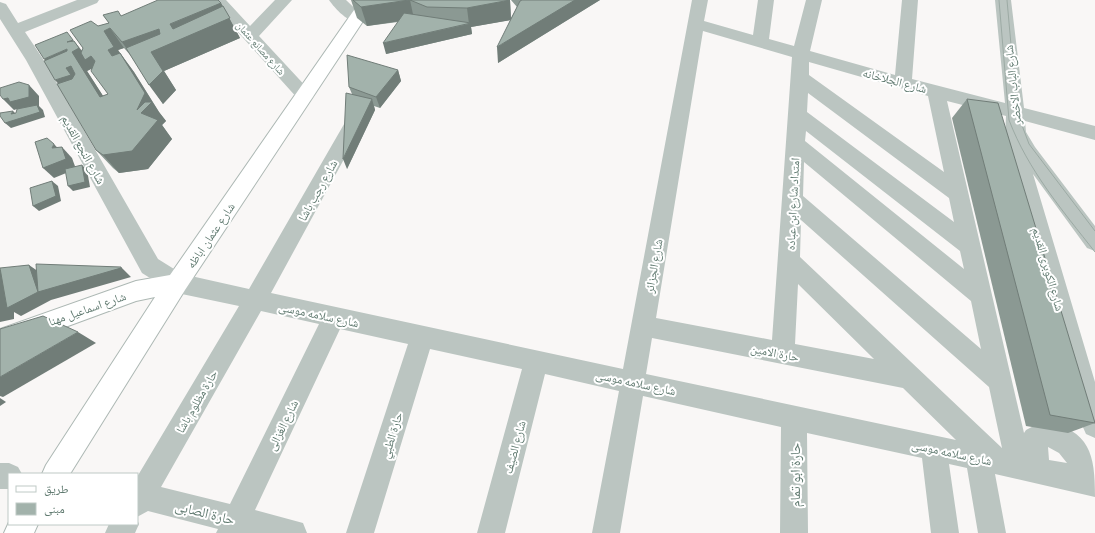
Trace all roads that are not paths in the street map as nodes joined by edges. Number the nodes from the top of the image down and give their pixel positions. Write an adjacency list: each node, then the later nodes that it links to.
1 (91, 0): 14 (street)
2 (217, 0): 15 (street, شارع مصانع عثمان)
3 (284, 0): 15 (street)
4 (337, 0): 12 (street)
5 (369, 0): 12 (main road, شارع عثمان اباظه)
6 (700, 0): 13 (street, شارع الجزائر)
7 (766, 0): 16 (street)
8 (814, 0): 17 (street, امتداد شارع ابن عباده)
9 (910, 0): 19 (street)
10 (1003, 0): 23 (street, شارع الباب الاخضر)
11 (0, 7): 14 (street, شارع النجع القديم)
12 (357, 18): 21 (main road, شارع عثمان اباظه)
13 (696, 24): 16 (street, شارع الجلاخانه); 36 (street, شارع الجزائر)
14 (15, 30): 32 (street, شارع النجع القديم)
15 (250, 36): 21 (street, شارع مصانع عثمان)
16 (760, 42): 17 (street, شارع الجلاخانه)
17 (801, 54): 18 (street, امتداد شارع ابن عباده); 19 (street, شارع الجلاخانه)
18 (800, 78): 24 (street, امتداد شارع ابن عباده); 27 (street)
19 (903, 83): 20 (street, شارع الجلاخانه)
20 (936, 92): 23 (street, شارع الجلاخانه); 27 (street)
21 (305, 96): 32 (main road, شارع عثمان اباظه)
22 (366, 102): 34 (street, شارع رجب باشا)
23 (1015, 111): 25 (street, شارع الجلاخانه); 29 (street, شارع الباب الاخضر); 45 (street, شارع الكوبرى القديم)
24 (798, 114): 26 (street, امتداد شارع ابن عباده); 30 (street)
25 (1095, 133)
26 (796, 144): 28 (street, امتداد شارع ابن عباده); 33 (street)
27 (958, 194): 30 (street)
28 (792, 199): 31 (street, امتداد شارع ابن عباده); 43 (street)
29 (1095, 242)
30 (970, 246): 33 (street)
31 (789, 261): 39 (street, امتداد شارع ابن عباده); 41 (street)
32 (177, 283): 34 (street, شارع سلامه موسى); 38 (main road, شارع اسماعيل مهنا); 48 (main road, شارع عثمان اباظه)
33 (981, 296): 43 (street)
34 (255, 300): 35 (street, شارع سلامه موسى); 50 (street, حارة مظلوم باشا)
35 (334, 317): 37 (street, شارع سلامه موسى); 51 (street, شارع الغزالى)
36 (643, 326): 39 (street, حارة الامين); 42 (street, شارع الجزائر)
37 (422, 336): 40 (street, شارع سلامه موسى); 53 (street, حارة الطبي)
38 (0, 340)
39 (783, 353): 41 (street, حارة الامين)
40 (536, 362): 42 (street, شارع سلامه موسى); 54 (street, شارع الضيف)
41 (908, 377): 47 (street)
42 (633, 381): 44 (street, شارع سلامه موسى); 55 (street, شارع الجزائر)
43 (1000, 381): 47 (street)
44 (794, 418): 46 (street, شارع سلامه موسى); 56 (street, حارة ابو تمام)
45 (1095, 425)
46 (934, 448): 47 (street, شارع سلامه موسى); 57 (street)
47 (1008, 464): 49 (street, شارع سلامه موسى); 49 (street); 58 (street)
48 (56, 473)
49 (1090, 482)
50 (139, 500): 51 (street, حارة الصابى)
51 (234, 526): 52 (street, حارة الصابى)
52 (293, 533)
53 (360, 533)
54 (491, 533)
55 (606, 533)
56 (794, 533)
57 (945, 533)
58 (992, 533)

